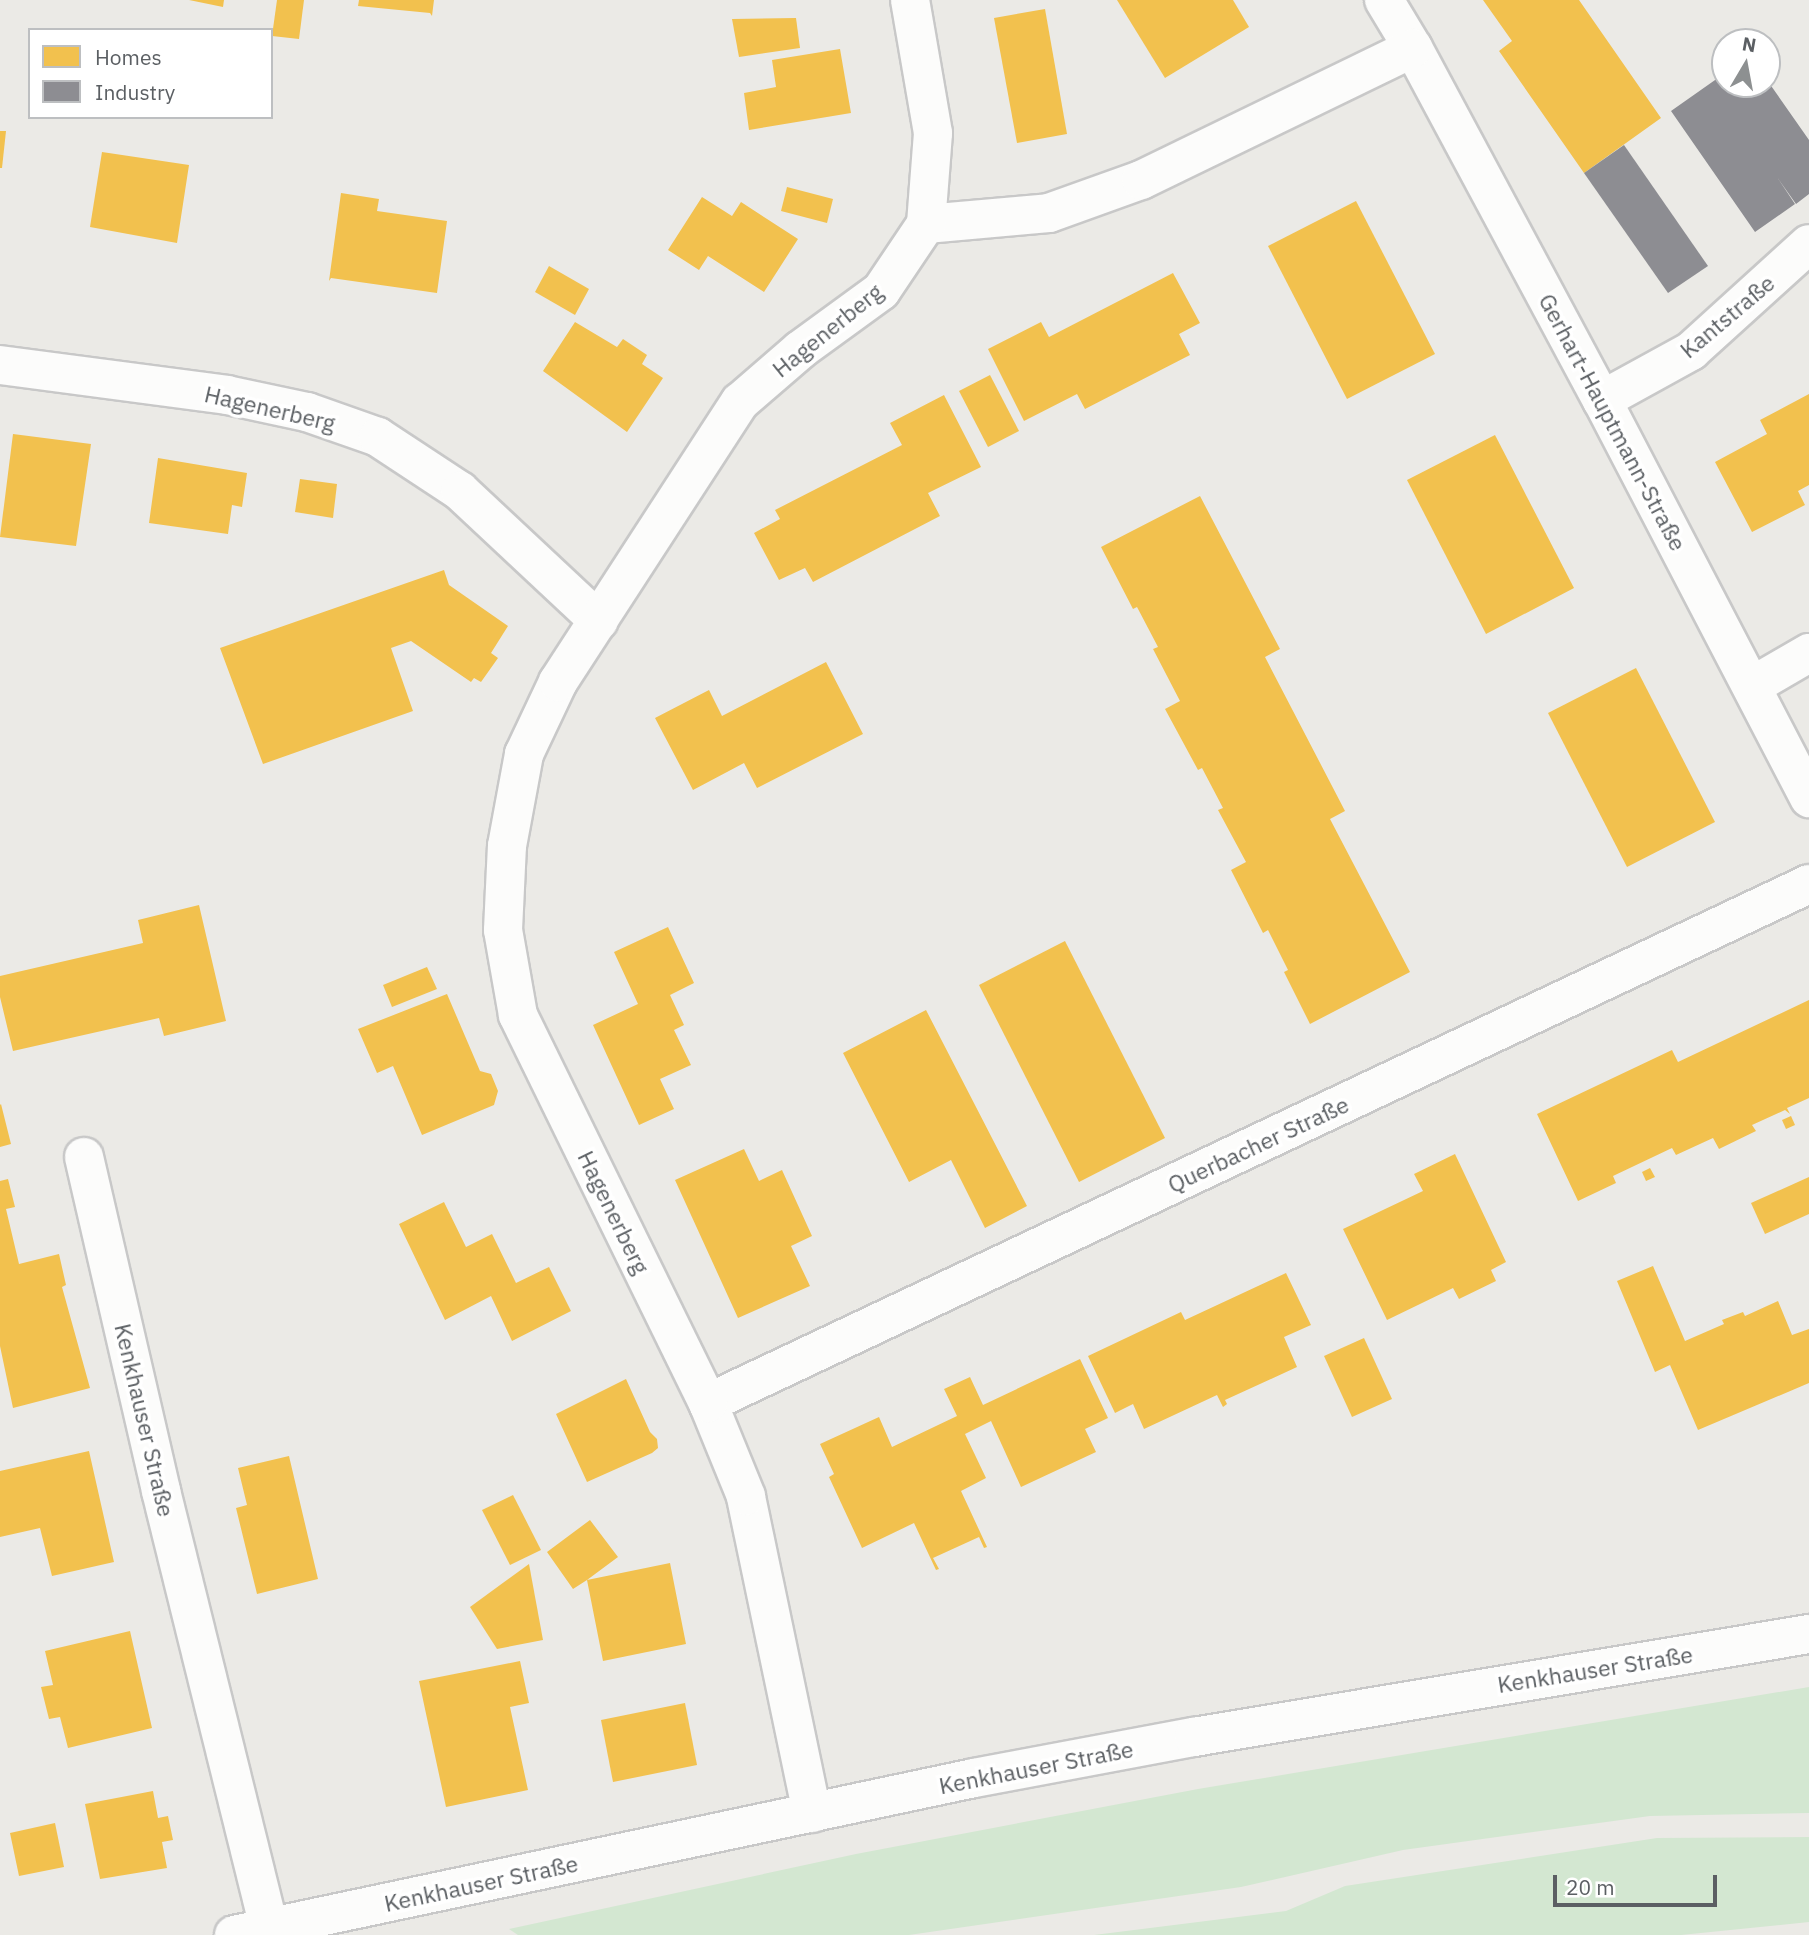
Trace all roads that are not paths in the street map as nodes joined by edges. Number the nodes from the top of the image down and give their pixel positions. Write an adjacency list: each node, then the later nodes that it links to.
1 (910, 0): 4 (street, Hagenerberg)
2 (1384, 0): 3 (street, Gerhart-Hauptmann-Straße)
3 (1413, 48): 4 (street); 7 (street, Gerhart-Hauptmann-Straße)
4 (926, 223): 8 (street, Hagenerberg)
5 (1809, 244): 7 (street, Kantstraße)
6 (0, 365): 8 (street, Hagenerberg)
7 (1602, 400): 10 (street, Gerhart-Hauptmann-Straße)
8 (599, 621): 14 (street, Hagenerberg)
9 (1809, 653): 10 (street)
10 (1752, 686): 11 (street, Gerhart-Hauptmann-Straße)
11 (1809, 799)
12 (1809, 884): 14 (street, Querbacher Straße)
13 (84, 1157): 17 (street, Kenkhauser Straße)
14 (708, 1403): 16 (street, Hagenerberg)
15 (1809, 1634): 16 (street, Kenkhauser Straße)
16 (812, 1813): 17 (street, Kenkhauser Straße)
17 (252, 1931)

